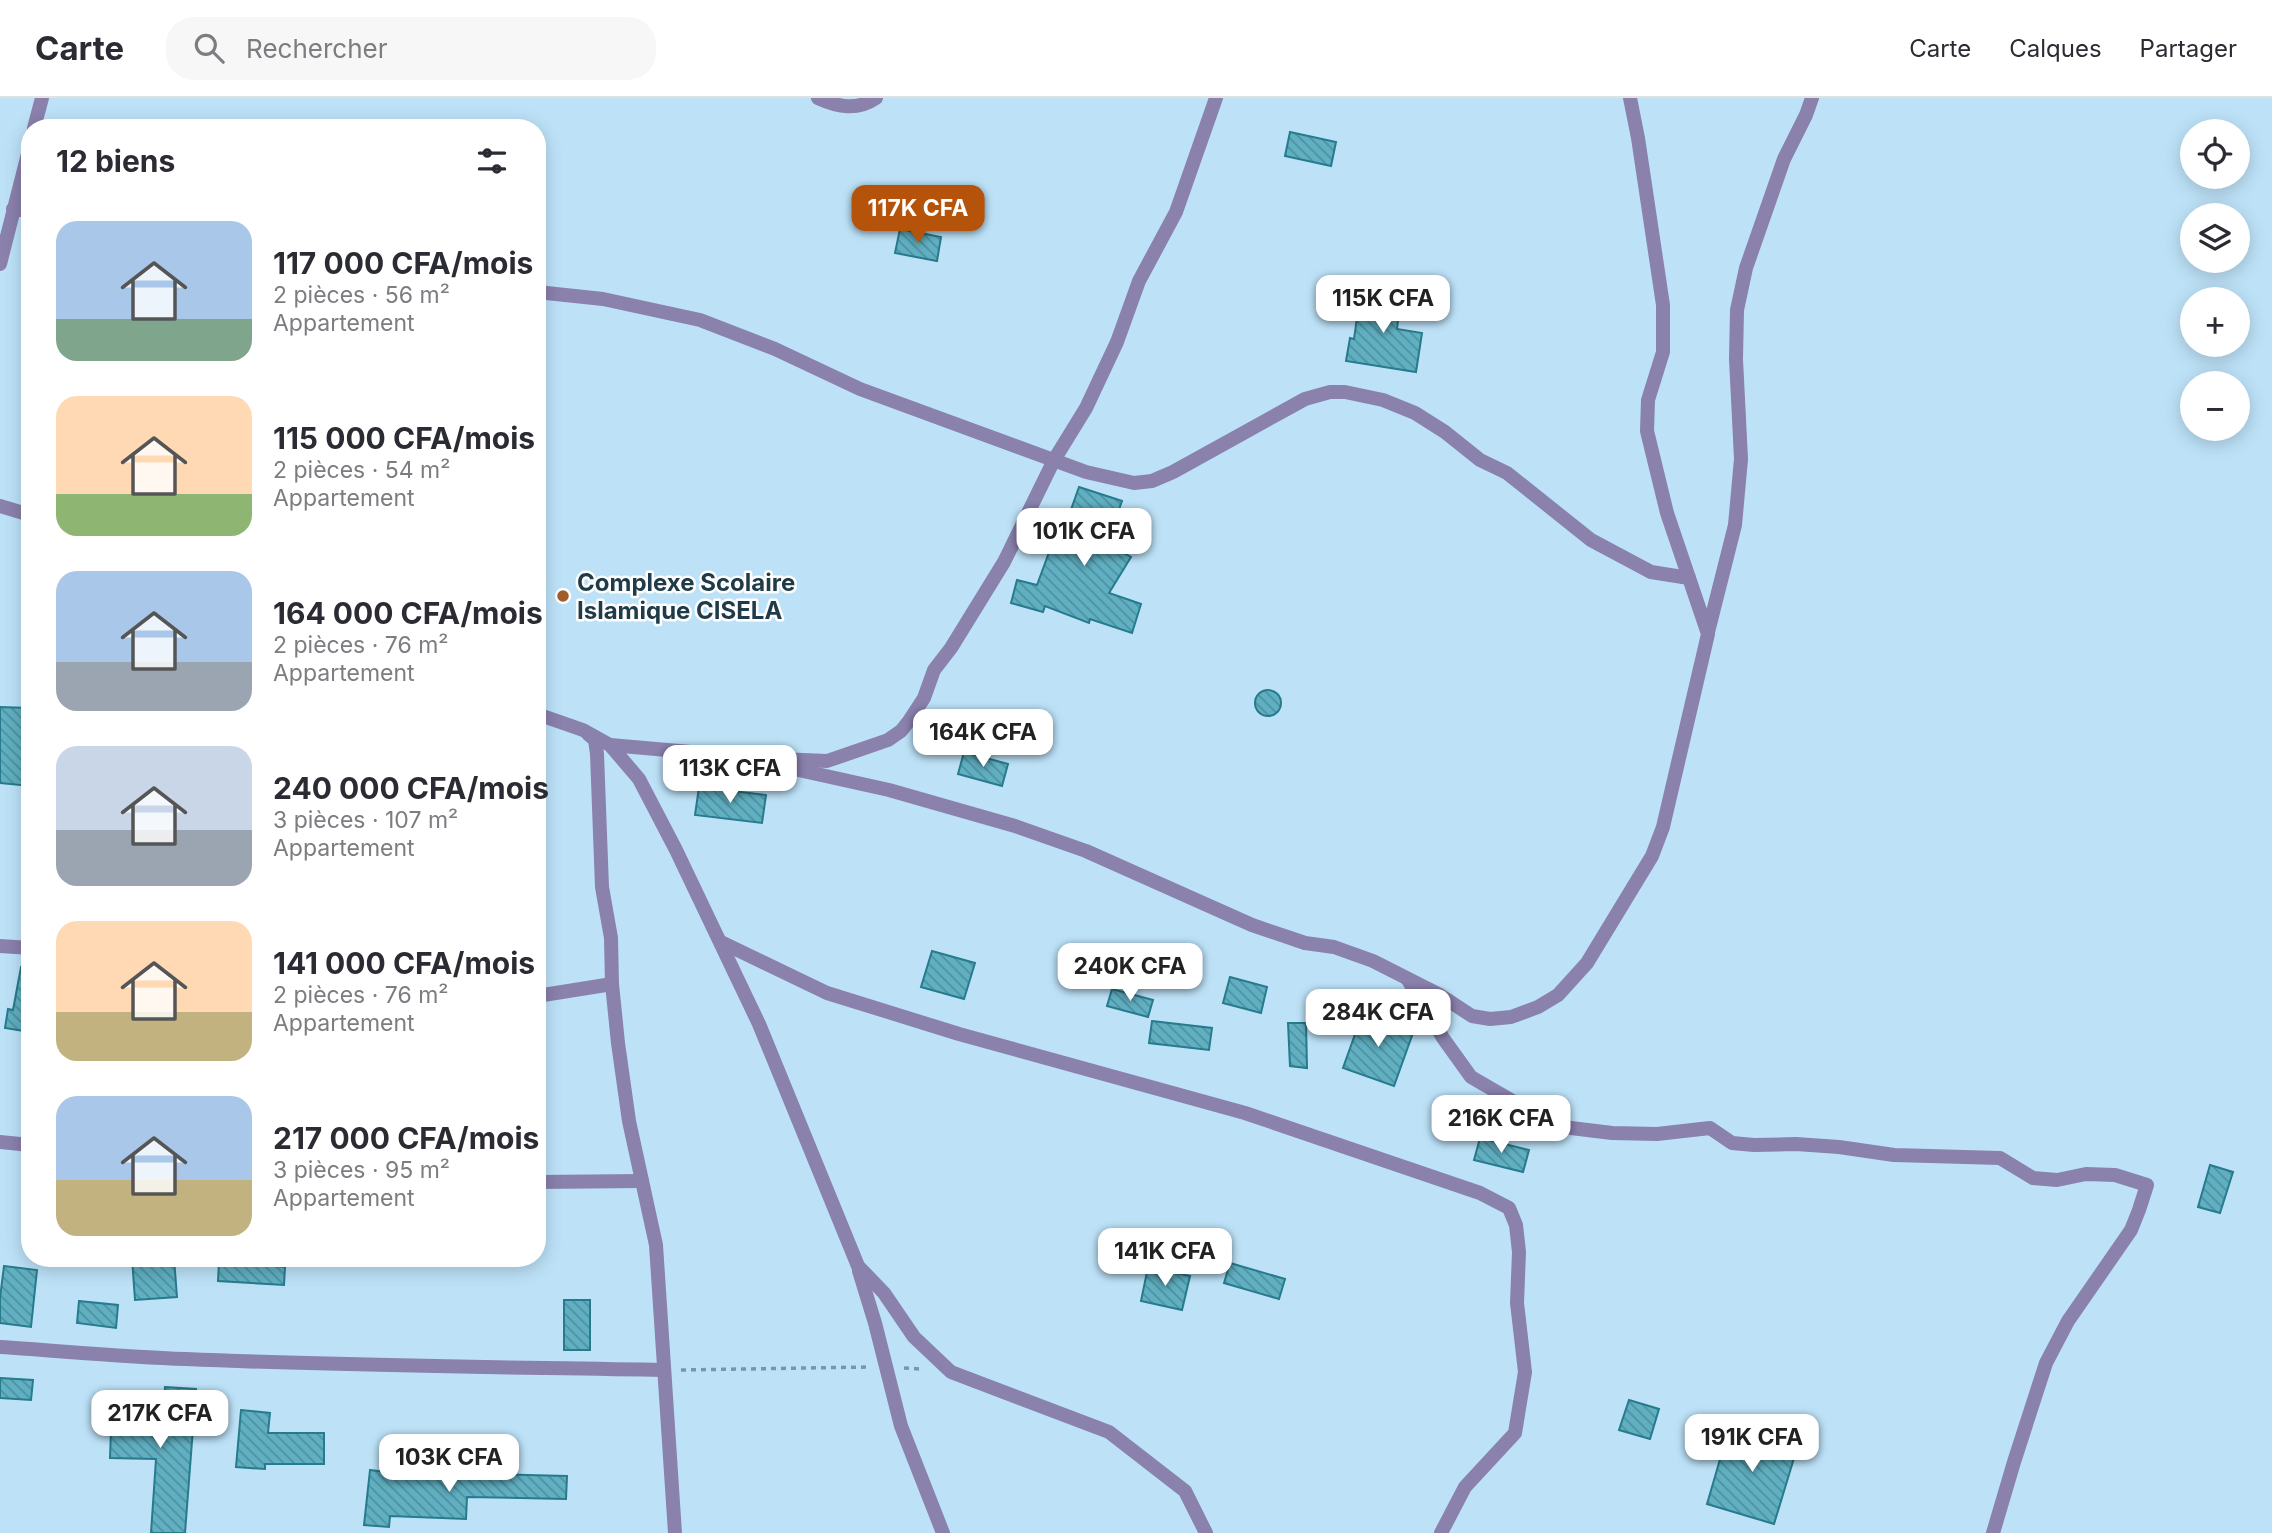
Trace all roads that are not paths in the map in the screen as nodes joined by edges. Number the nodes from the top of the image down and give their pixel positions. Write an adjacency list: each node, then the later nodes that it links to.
1 (42, 98): 7 (street)
2 (818, 98): 3 (street)
3 (876, 98)
4 (1216, 98): 13 (street)
5 (1630, 98): 16 (street)
6 (1811, 99): 17 (street)
7 (36, 119)
8 (21, 179): 9 (street)
9 (13, 209): 10 (street); 11 (street)
10 (21, 210)
11 (0, 264)
12 (546, 293): 13 (street)
13 (1054, 460): 16 (street); 21 (street)
14 (0, 506): 15 (street)
15 (21, 512)
16 (1689, 578): 17 (street)
17 (1708, 634): 25 (street)
18 (546, 717): 19 (street)
19 (583, 730): 20 (street); 26 (street)
20 (610, 745): 21 (street); 22 (street)
21 (740, 757): 25 (street)
22 (721, 942): 32 (street); 38 (street)
23 (0, 946): 24 (street)
24 (21, 947)
25 (1407, 979): 39 (street)
26 (612, 984): 27 (street); 30 (street)
27 (546, 995)
28 (0, 1142): 29 (street)
29 (21, 1143)
30 (642, 1181): 31 (street); 34 (street)
31 (546, 1182)
32 (858, 1266): 36 (street); 37 (street)
33 (0, 1347): 34 (street)
34 (664, 1370): 35 (street)
35 (675, 1533)
36 (943, 1533)
37 (1206, 1533)
38 (1441, 1533)
39 (1993, 1533)

